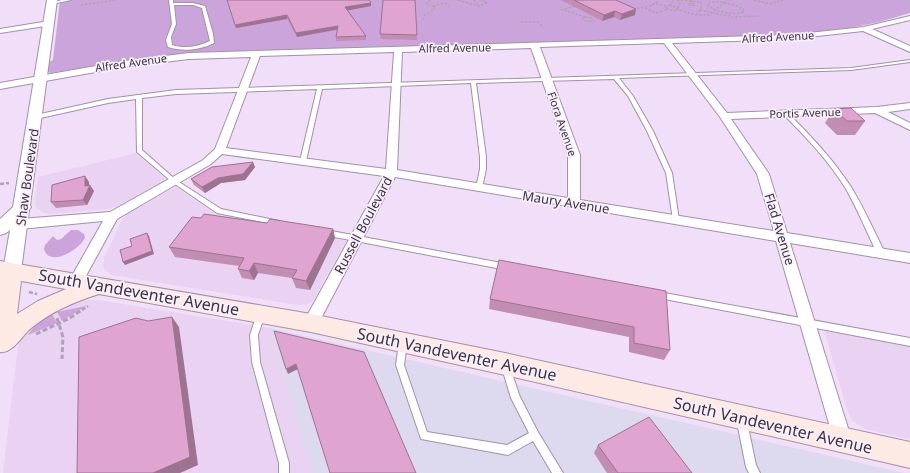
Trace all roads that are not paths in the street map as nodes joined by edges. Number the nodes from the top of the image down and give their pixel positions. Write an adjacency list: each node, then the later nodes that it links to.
1 (69, 0): 2 (lane)
2 (52, 1): 5 (street, Shaw Boulevard)
3 (171, 2): 3 (lane)
4 (909, 19): 6 (street, Alfred Avenue)
5 (49, 23): 7 (street); 15 (street, Shaw Boulevard)
6 (864, 29): 8 (street, Alfred Avenue); 11 (street)
7 (0, 31)
8 (666, 41): 9 (street, Alfred Avenue); 14 (street, Flad Avenue)
9 (535, 46): 10 (street, Alfred Avenue); 17 (street, Flora Avenue)
10 (398, 49): 12 (street, Alfred Avenue); 19 (street, Russell Boulevard)
11 (910, 49)
12 (257, 53): 15 (street, Alfred Avenue); 22 (street)
13 (910, 61): 14 (lane)
14 (693, 75): 16 (lane); 27 (street, Flad Avenue)
15 (41, 78): 20 (street, Alfred Avenue); 28 (street, Shaw Boulevard)
16 (616, 78): 17 (lane); 38 (lane)
17 (546, 80): 18 (lane); 35 (street, Flora Avenue)
18 (473, 82): 19 (lane); 34 (lane)
19 (397, 84): 21 (lane); 32 (street, Russell Boulevard)
20 (0, 86)
21 (320, 87): 22 (lane); 31 (lane)
22 (243, 90): 23 (lane); 30 (street)
23 (139, 97): 28 (lane); 33 (lane)
24 (910, 106): 25 (street, Portis Avenue)
25 (877, 110): 26 (street, Portis Avenue); 29 (street)
26 (785, 113): 27 (street, Portis Avenue); 45 (lane)
27 (724, 116): 43 (street, Flad Avenue)
28 (36, 117): 36 (street, Shaw Boulevard)
29 (910, 127)
30 (220, 150): 31 (street, Maury Avenue); 33 (street)
31 (303, 161): 32 (street, Maury Avenue)
32 (391, 173): 34 (street, Maury Avenue); 44 (street, Russell Boulevard)
33 (174, 181): 37 (street); 40 (lane)
34 (480, 188): 35 (street, Maury Avenue)
35 (574, 204): 38 (street, Maury Avenue)
36 (23, 207): 39 (street, Shaw Boulevard); 41 (street)
37 (112, 216): 39 (street); 49 (street)
38 (676, 220): 43 (street, Maury Avenue)
39 (20, 224): 48 (street, Shaw Boulevard)
40 (287, 225)
41 (0, 229)
42 (318, 231): 44 (lane)
43 (783, 236): 45 (street, Maury Avenue); 54 (street, Flad Avenue)
44 (355, 238): 47 (lane); 53 (street, Russell Boulevard)
45 (881, 253): 46 (street, Maury Avenue)
46 (910, 258)
47 (519, 269)
48 (6, 270): 49 (main road, South Vandeventer Avenue); 57 (main road, Shaw Boulevard)
49 (76, 281): 50 (main road, South Vandeventer Avenue)
50 (97, 294): 52 (main road, South Vandeventer Avenue); 57 (main road)
51 (651, 294): 54 (lane)
52 (262, 313): 53 (main road, South Vandeventer Avenue); 63 (lane)
53 (312, 323): 55 (main road, South Vandeventer Avenue)
54 (807, 323): 56 (lane); 61 (street, Flad Avenue)
55 (403, 342): 58 (main road, South Vandeventer Avenue); 60 (lane)
56 (910, 342)
57 (1, 348)
58 (504, 364): 59 (main road, South Vandeventer Avenue); 60 (lane)
59 (741, 418): 61 (main road, South Vandeventer Avenue); 65 (lane)
60 (535, 435): 64 (lane)
61 (843, 441): 62 (main road, South Vandeventer Avenue)
62 (910, 455)
63 (284, 473)
64 (558, 473)
65 (756, 473)

